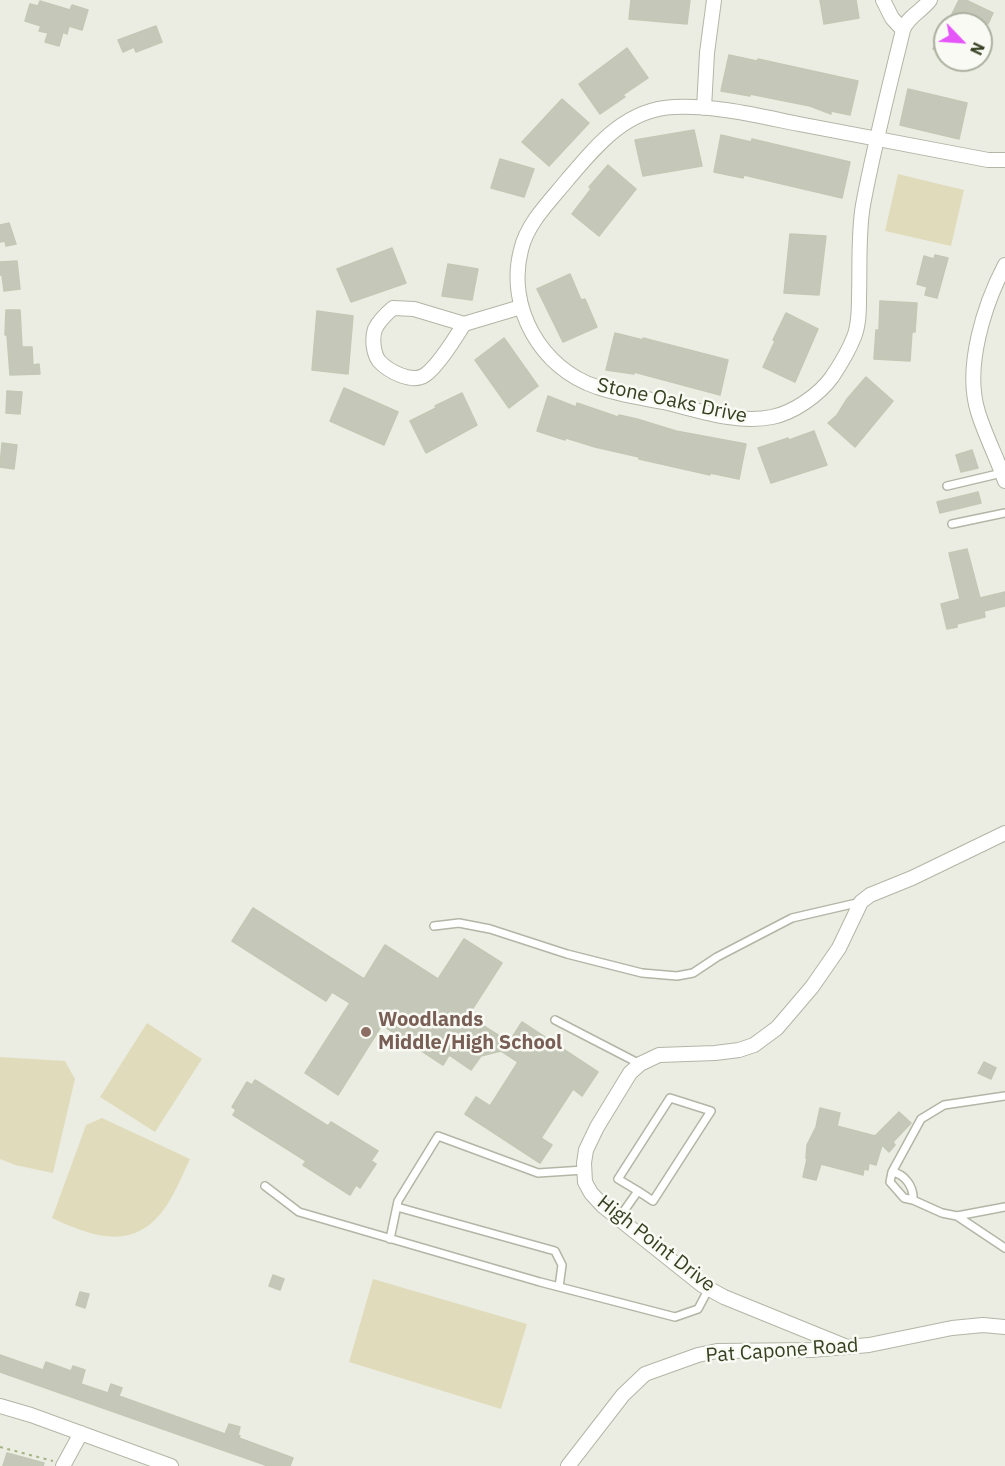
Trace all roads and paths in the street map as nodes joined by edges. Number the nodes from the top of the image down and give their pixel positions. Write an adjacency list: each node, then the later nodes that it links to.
1 (714, 0): 5 (street)
2 (883, 0): 4 (street)
3 (930, 0): 4 (street)
4 (903, 30): 6 (street)
5 (704, 108): 6 (street, Stone Oaks Drive); 9 (street, Stone Oaks Drive)
6 (877, 139): 7 (street, Stone Oaks Drive); 9 (street, Stone Oaks Drive)
7 (1005, 160)
8 (1005, 265): 11 (street)
9 (521, 307): 10 (street)
10 (464, 324): 10 (street)
11 (1004, 477): 12 (lane)
12 (947, 486)
13 (1005, 513): 14 (lane)
14 (952, 524)
15 (1005, 833): 16 (street)
16 (861, 902): 17 (lane); 19 (street)
17 (434, 926)
18 (555, 1020): 19 (lane)
19 (640, 1064): 21 (street)
20 (1005, 1096): 22 (lane)
21 (584, 1170): 26 (lane); 29 (street, High Point Drive)
22 (892, 1172): 25 (lane); 25 (lane)
23 (265, 1186): 30 (lane)
24 (638, 1191): 24 (lane); 29 (lane)
25 (913, 1200): 28 (lane)
26 (397, 1207): 30 (lane); 32 (lane)
27 (1005, 1207): 28 (lane)
28 (957, 1216): 31 (lane)
29 (619, 1218): 33 (street, High Point Drive)
30 (390, 1239): 32 (lane)
31 (1005, 1248)
32 (559, 1287): 33 (lane)
33 (709, 1288): 35 (street, High Point Drive)
34 (1005, 1327): 35 (street, Pat Capone Road)
35 (847, 1347): 41 (street, Pat Capone Road)
36 (0, 1406): 37 (street)
37 (81, 1433): 39 (street); 40 (street)
38 (0, 1447): 39 (path)
39 (64, 1464)
40 (171, 1466)
41 (568, 1466)

